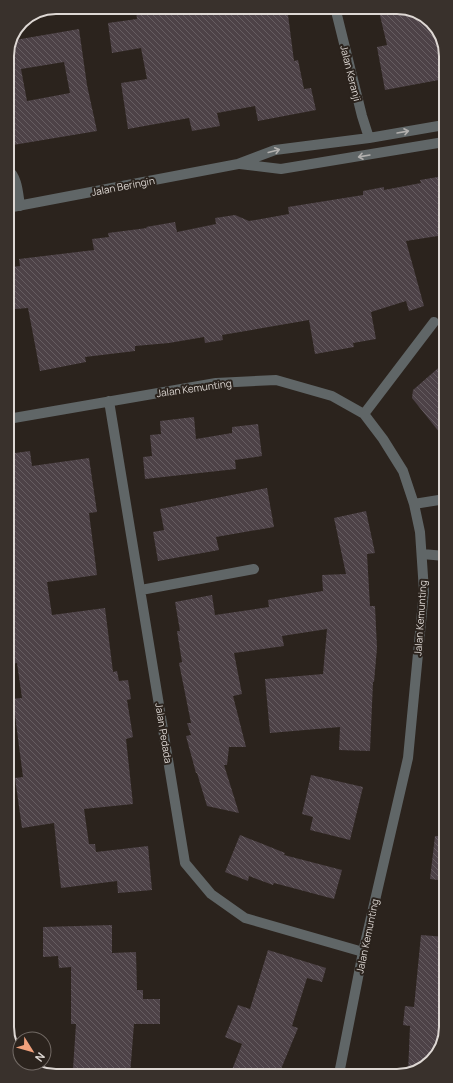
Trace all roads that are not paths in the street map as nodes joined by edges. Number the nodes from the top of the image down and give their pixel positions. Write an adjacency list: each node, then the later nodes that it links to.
1 (337, 14): 3 (street, Jalan Keranji)
2 (439, 126): 3 (street, Jalan Beringin, one-way to 2)
3 (369, 138): 5 (street, Jalan Beringin, one-way to 3)
4 (439, 143): 5 (street, Jalan Beringin, one-way to 5)
5 (238, 164): 7 (street, Jalan Beringin)
6 (14, 176): 7 (street)
7 (20, 206): 8 (street, Jalan Beringin)
8 (14, 207)
9 (434, 322): 11 (street)
10 (110, 401): 11 (street, Jalan Kemunting); 12 (street, Jalan Kemunting); 18 (street, Jalan Pedada)
11 (364, 414): 14 (street, Jalan Kemunting)
12 (14, 418)
13 (439, 500): 14 (street)
14 (414, 504): 15 (street, Jalan Kemunting)
15 (422, 554): 16 (street); 19 (street, Jalan Kemunting)
16 (439, 555)
17 (254, 569): 18 (street)
18 (141, 590): 19 (street, Jalan Pedada)
19 (363, 952): 20 (street, Jalan Kemunting)
20 (340, 1069)

